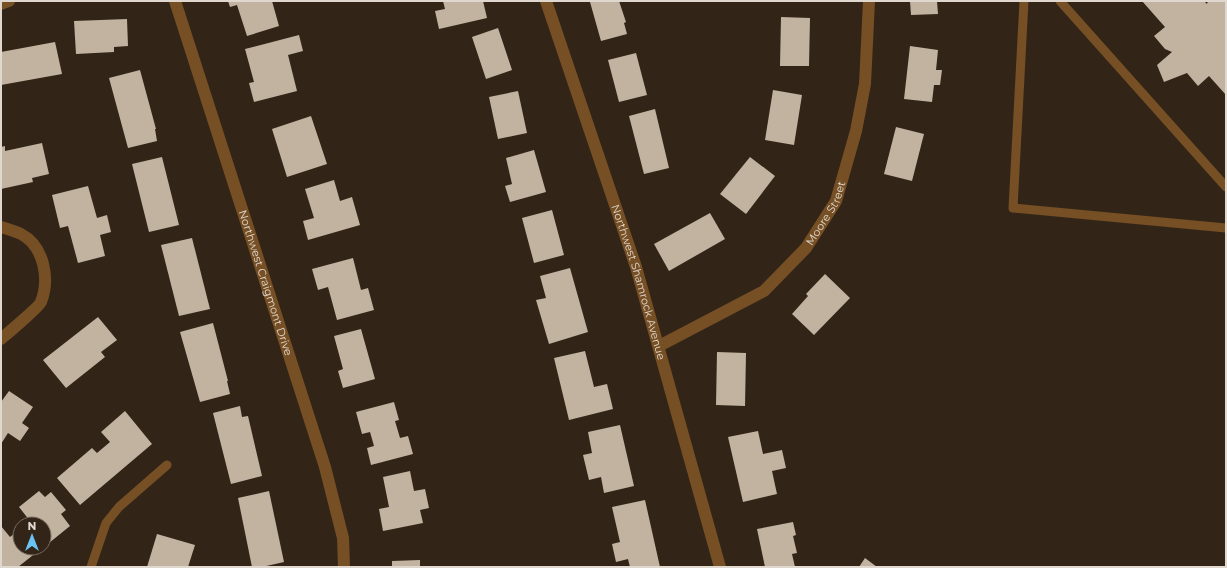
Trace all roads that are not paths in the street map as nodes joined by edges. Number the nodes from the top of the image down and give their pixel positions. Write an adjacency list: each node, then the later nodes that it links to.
1 (9, 1): 7 (street)
2 (175, 1): 15 (street, Northwest Craigmont Drive)
3 (546, 1): 12 (street, Northwest Shamrock Avenue)
4 (869, 1): 12 (street, Moore Street)
5 (1024, 1): 10 (lane)
6 (1060, 1): 8 (lane)
7 (1, 4)
8 (1226, 187)
9 (1, 227): 11 (street)
10 (1226, 228)
11 (1, 339)
12 (659, 346): 16 (street, Northwest Shamrock Avenue)
13 (167, 465): 14 (lane)
14 (91, 567)
15 (344, 567)
16 (720, 567)

